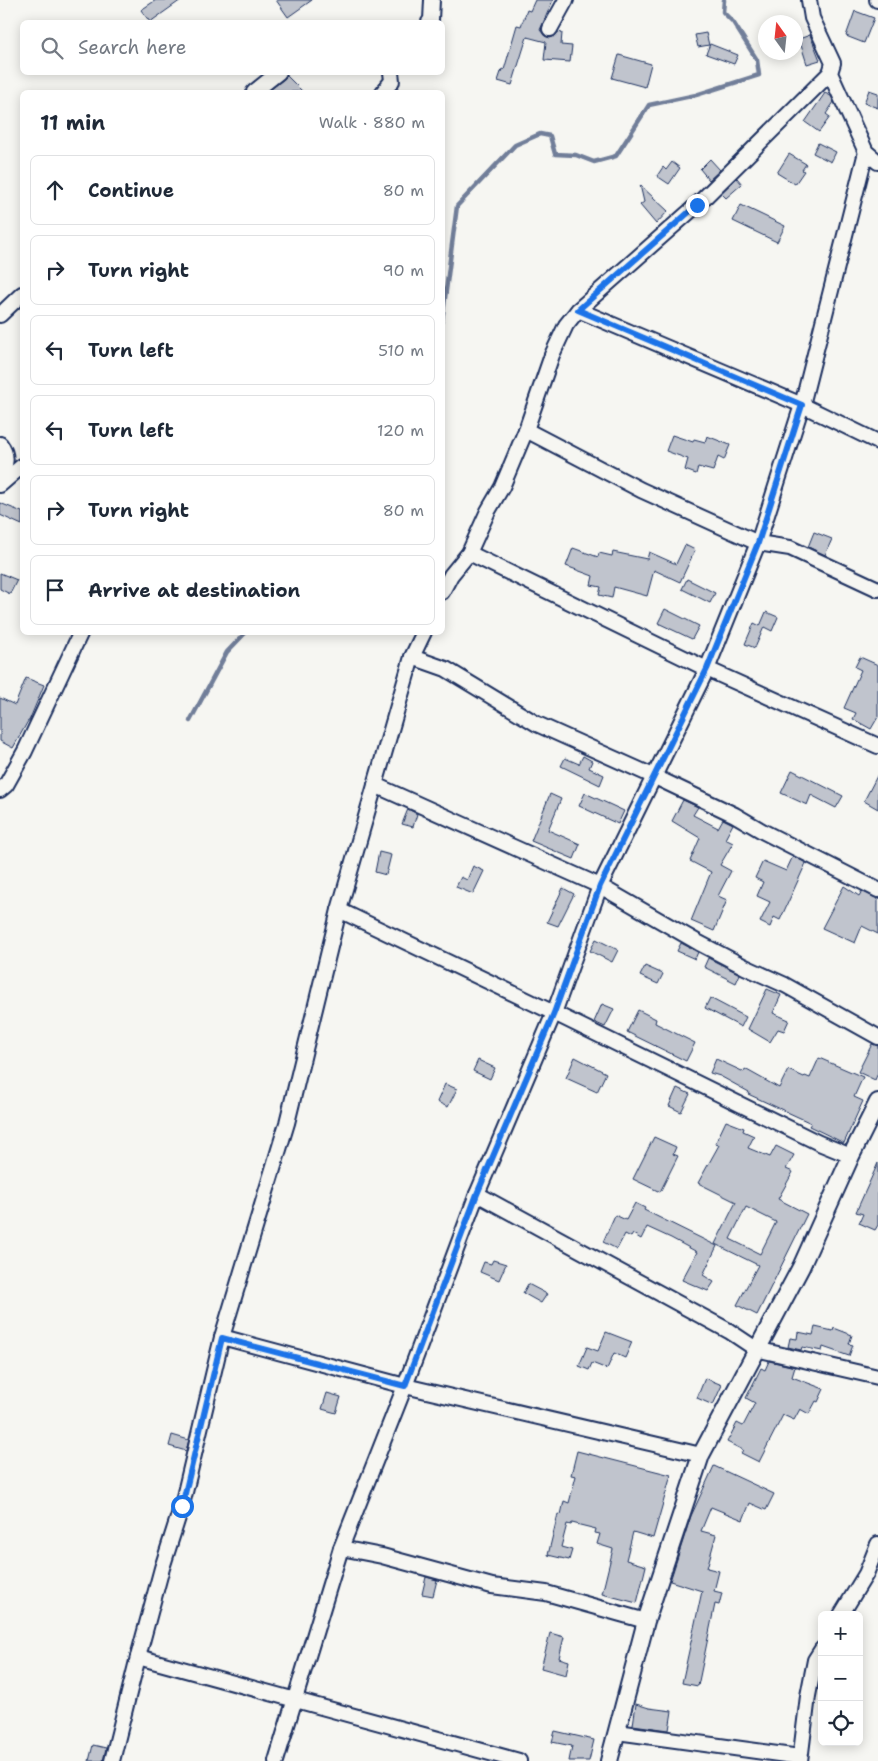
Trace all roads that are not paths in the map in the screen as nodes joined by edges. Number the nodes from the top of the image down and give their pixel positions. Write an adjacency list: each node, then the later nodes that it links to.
1 (432, 0): 4 (street)
2 (566, 0): 5 (street)
3 (809, 0): 6 (street)
4 (431, 20)
5 (550, 29)
6 (830, 73): 11 (street); 14 (street)
7 (275, 75): 9 (street)
8 (391, 75): 10 (street)
9 (256, 90)
10 (385, 90)
11 (866, 152): 12 (street); 16 (street)
12 (878, 162)
13 (20, 296): 15 (street)
14 (578, 310): 16 (street); 17 (street)
15 (0, 315)
16 (802, 405): 18 (street); 23 (street)
17 (526, 430): 23 (street); 24 (street)
18 (878, 442)
19 (0, 444): 21 (street)
20 (20, 468): 22 (street)
21 (0, 478)
22 (0, 485)
23 (758, 543): 26 (street); 30 (street)
24 (469, 553): 25 (street); 30 (street)
25 (445, 586)
26 (878, 589)
27 (80, 635): 34 (street)
28 (423, 635): 29 (street)
29 (412, 657): 32 (street); 33 (street)
30 (707, 669): 31 (street); 32 (street)
31 (878, 746)
32 (653, 776): 35 (street); 36 (street)
33 (375, 786): 35 (street); 37 (street)
34 (0, 790)
35 (600, 886): 38 (street); 39 (street)
36 (878, 890)
37 (339, 910): 38 (street); 43 (street)
38 (554, 1013): 41 (street); 42 (street)
39 (878, 1037)
40 (878, 1102): 41 (street)
41 (851, 1156): 44 (street)
42 (477, 1194): 44 (street); 46 (street)
43 (222, 1338): 46 (street); 53 (street)
44 (756, 1349): 45 (street); 47 (street)
45 (878, 1377)
46 (405, 1386): 47 (street); 49 (street)
47 (701, 1455): 51 (street)
48 (878, 1544): 50 (street)
49 (341, 1548): 51 (street); 54 (street)
50 (843, 1611)
51 (646, 1621): 55 (street)
52 (818, 1655): 56 (street)
53 (138, 1657): 54 (street); 57 (street)
54 (294, 1701): 58 (street); 59 (street)
55 (617, 1732): 56 (street); 60 (street)
56 (800, 1759)
57 (112, 1761)
58 (276, 1761)
59 (519, 1761)
60 (609, 1761)

